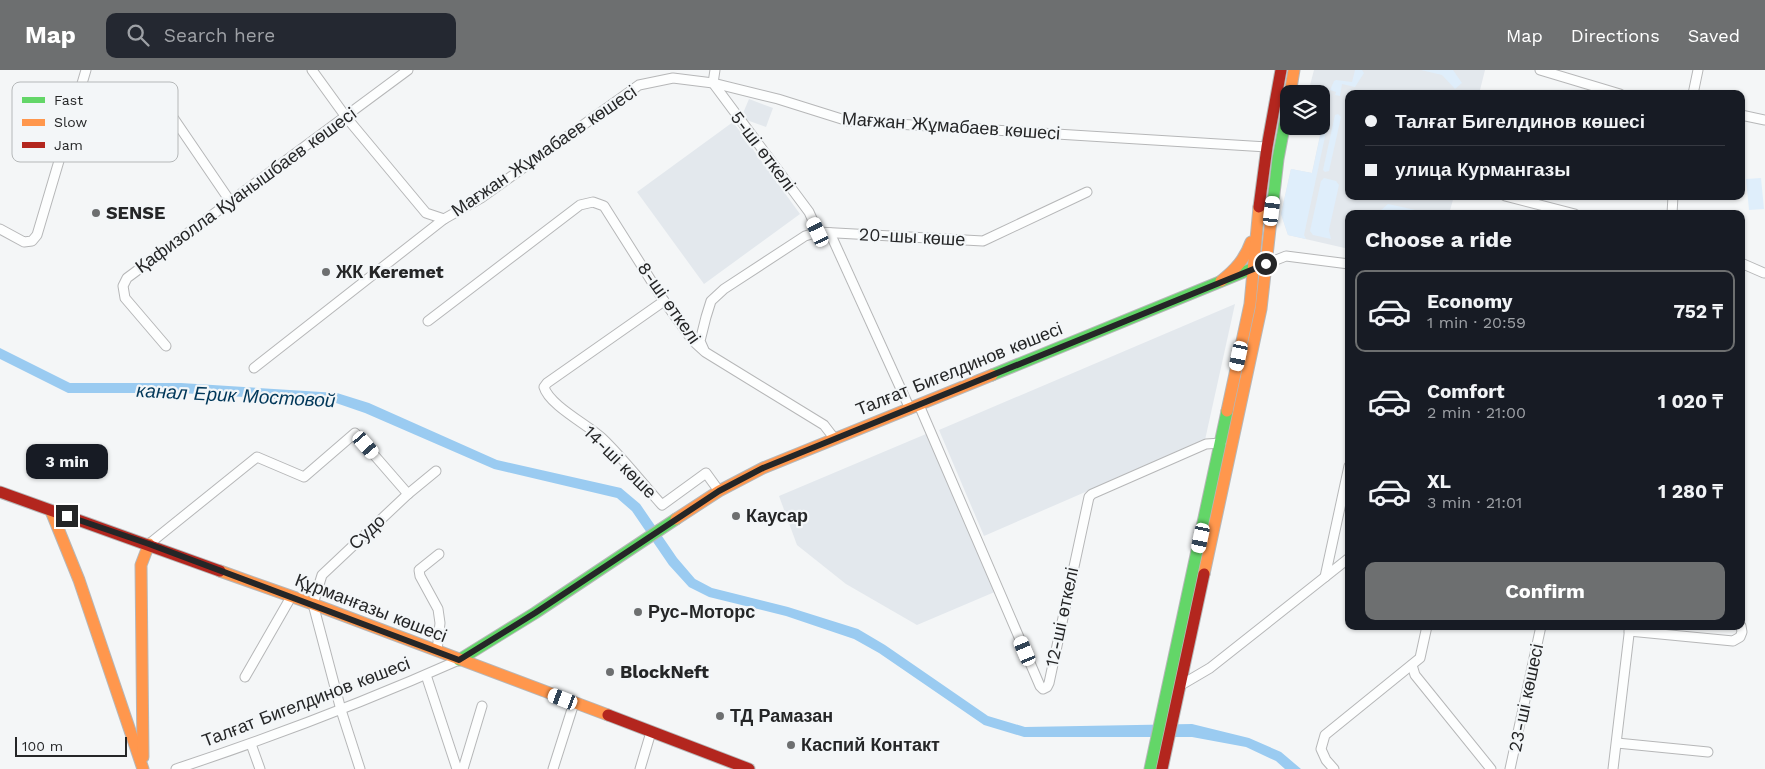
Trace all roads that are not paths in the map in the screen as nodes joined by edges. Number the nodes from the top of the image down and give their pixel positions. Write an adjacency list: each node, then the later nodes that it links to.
1 (312, 70): 13 (street)
2 (408, 70): 13 (street, Қафизолла Қуанышбаев көшесi)
3 (715, 70): 8 (street)
4 (1281, 70): 17 (main road)
5 (1294, 70): 9 (main road)
6 (1540, 70): 10 (street)
7 (1698, 70): 11 (street)
8 (713, 83): 17 (street, Мағжан Жұмабаев көшесі); 23 (street, Мағжан Жұмабаев көшесі); 26 (street, 5-ші өткелі)
9 (1292, 85)
10 (1607, 90)
11 (1694, 90)
12 (1745, 116): 14 (street)
13 (346, 117): 21 (street, Қафизолла Қуанышбаев көшесi); 23 (street)
14 (1765, 120)
15 (178, 126): 21 (street)
16 (1283, 135): 29 (main road)
17 (1267, 147): 24 (main road)
18 (59, 162): 25 (street)
19 (1087, 192): 27 (street, 20-шы көше)
20 (1521, 200): 22 (street)
21 (230, 201): 36 (street, Қафизолла Қуанышбаев көшесi)
22 (1559, 210)
23 (444, 219): 38 (street, Мағжан Жұмабаев көшесі)
24 (1257, 222): 31 (main road); 33 (main road)
25 (0, 229)
26 (818, 232): 27 (street, 20-шы көше); 37 (street, 20-шы көше)
27 (830, 233): 39 (street)
28 (1345, 263): 29 (street)
29 (1266, 264): 31 (main road, Талғат Бигелдинов көшесі); 64 (main road)
30 (1745, 265): 32 (street)
31 (1253, 268): 33 (main road, Талғат Бигелдинов көшесі); 41 (main road)
32 (1764, 273)
33 (1222, 282): 39 (main road, Талғат Бигелдинов көшесі)
34 (664, 301): 35 (street, 8-ші өткелі); 37 (street, 8-ші өткелі); 44 (street, 14-ші көше)
35 (428, 321)
36 (166, 346)
37 (705, 352): 40 (street, 8-ші өткелі)
38 (254, 368)
39 (915, 407): 40 (main road, Талғат Бигелдинов көшесі); 41 (street, 12-ші өткелі)
40 (834, 438): 44 (main road, Талғат Бигелдинов көшесі)
41 (1221, 443): 82 (main road)
42 (436, 471): 46 (street, Судо)
43 (1345, 484): 51 (street)
44 (719, 491): 60 (main road, Талғат Бигелдинов көшесі)
45 (0, 492): 47 (main road, Құрманғазы көшесі)
46 (408, 494): 48 (street); 53 (street, Судо)
47 (51, 511): 48 (main road, Құрманғазы көшесі); 73 (main road)
48 (149, 544): 52 (main road, Құрманғазы көшесі); 73 (main road)
49 (439, 554): 59 (street)
50 (1345, 561): 51 (street)
51 (1325, 577): 64 (street)
52 (292, 597): 53 (main road, Құрманғазы көшесі); 63 (street)
53 (313, 604): 59 (main road, Құрманғазы көшесі); 67 (street)
54 (1426, 630): 61 (street)
55 (1540, 630): 86 (street, 23-ші көшесі)
56 (1630, 630): 69 (street)
57 (1639, 630): 58 (street)
58 (1742, 630)
59 (437, 651): 60 (main road, Құрманғазы көшесі)
60 (459, 660): 62 (street, Талғат Бигелдинов көшесі); 65 (main road, Құрманғазы көшесі)
61 (1412, 665): 84 (street); 85 (street)
62 (426, 674): 67 (street, Талғат Бигелдинов көшесі); 77 (street)
63 (245, 677)
64 (1181, 685): 83 (main road)
65 (574, 703): 68 (main road, Құрманғазы көшесі); 79 (street)
66 (482, 706): 78 (street)
67 (341, 710): 70 (street, Талғат Бигелдинов көшесі); 76 (street)
68 (651, 732): 72 (main road, Құрманғазы көшесі); 80 (street)
69 (1617, 743): 71 (street); 87 (street)
70 (251, 744): 74 (street, Талғат Бигелдинов көшесі); 75 (street)
71 (1708, 752)
72 (730, 766): 81 (main road, Құрманғазы көшесі)
73 (144, 769)
74 (176, 769)
75 (260, 769)
76 (360, 769)
77 (457, 769)
78 (463, 769)
79 (553, 769)
80 (640, 769)
81 (749, 769)
82 (1150, 769)
83 (1162, 769)
84 (1334, 769)
85 (1491, 769)
86 (1510, 769)
87 (1613, 769)

